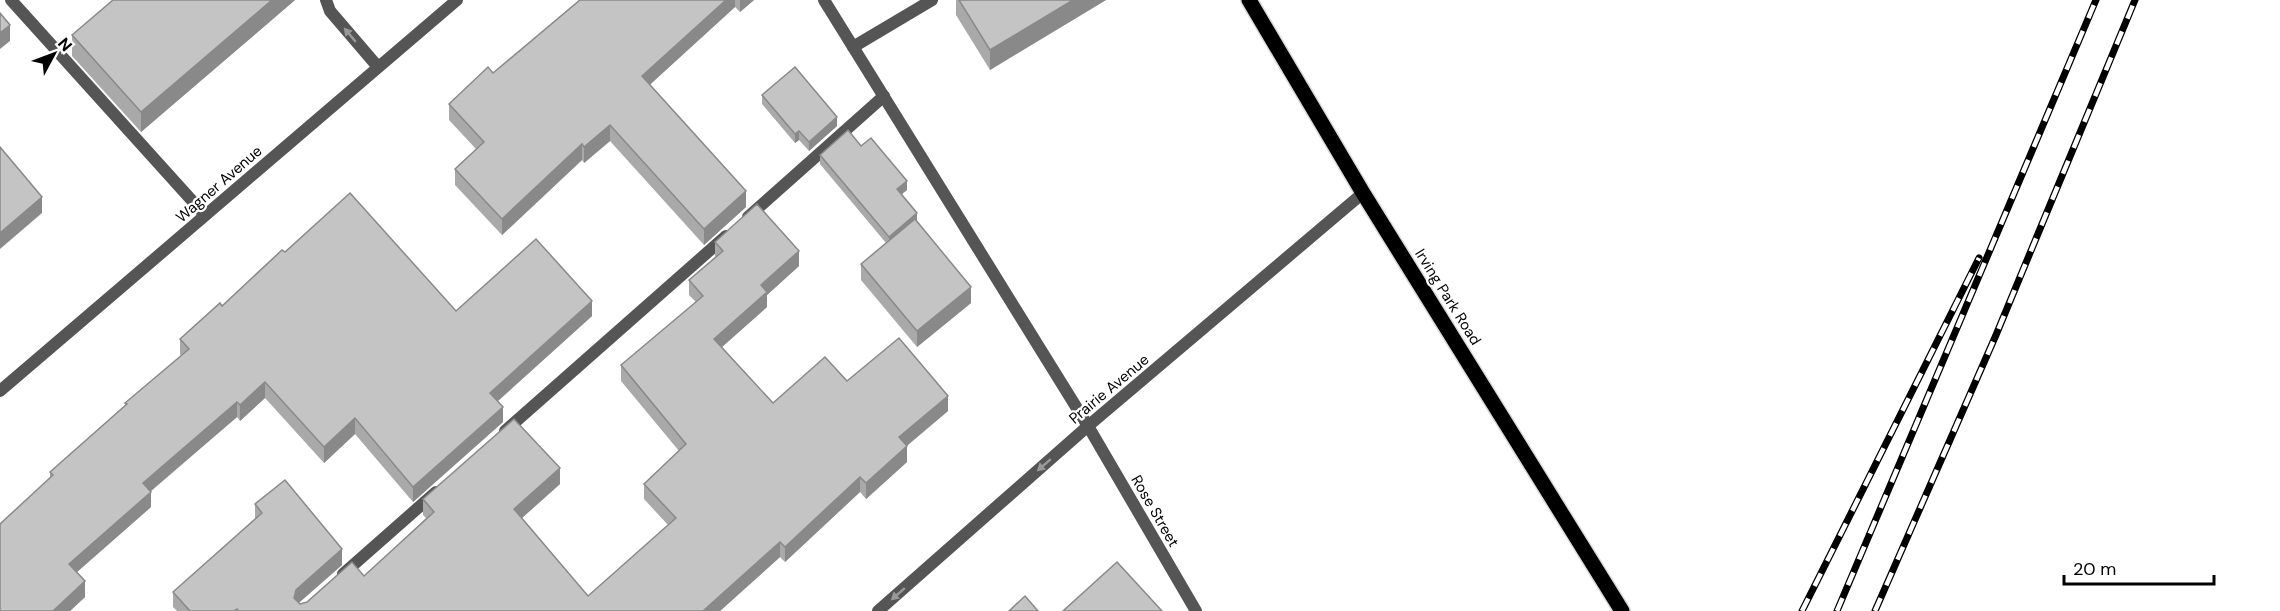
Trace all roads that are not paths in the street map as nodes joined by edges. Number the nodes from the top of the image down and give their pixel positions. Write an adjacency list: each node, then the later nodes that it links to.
1 (11, 0): 11 (street)
2 (326, 0): 8 (street, one-way to 2)
3 (457, 0): 8 (street, Wagner Avenue)
4 (824, 0): 7 (street, Rose Street)
5 (932, 0): 7 (street)
6 (1248, 0): 10 (main road, Irving Park Road)
7 (854, 47): 9 (street, Rose Street)
8 (378, 68): 11 (street, Wagner Avenue)
9 (884, 96): 13 (street, Rose Street); 14 (street)
10 (1363, 194): 13 (street, Prairie Avenue); 19 (main road, Irving Park Road)
11 (205, 215): 12 (street, Wagner Avenue)
12 (0, 391)
13 (1088, 426): 17 (street, Prairie Avenue, one-way to 17); 18 (street, Rose Street)
14 (499, 437)
15 (445, 484): 16 (street)
16 (338, 579)
17 (878, 611)
18 (1196, 611)
19 (1622, 611)

